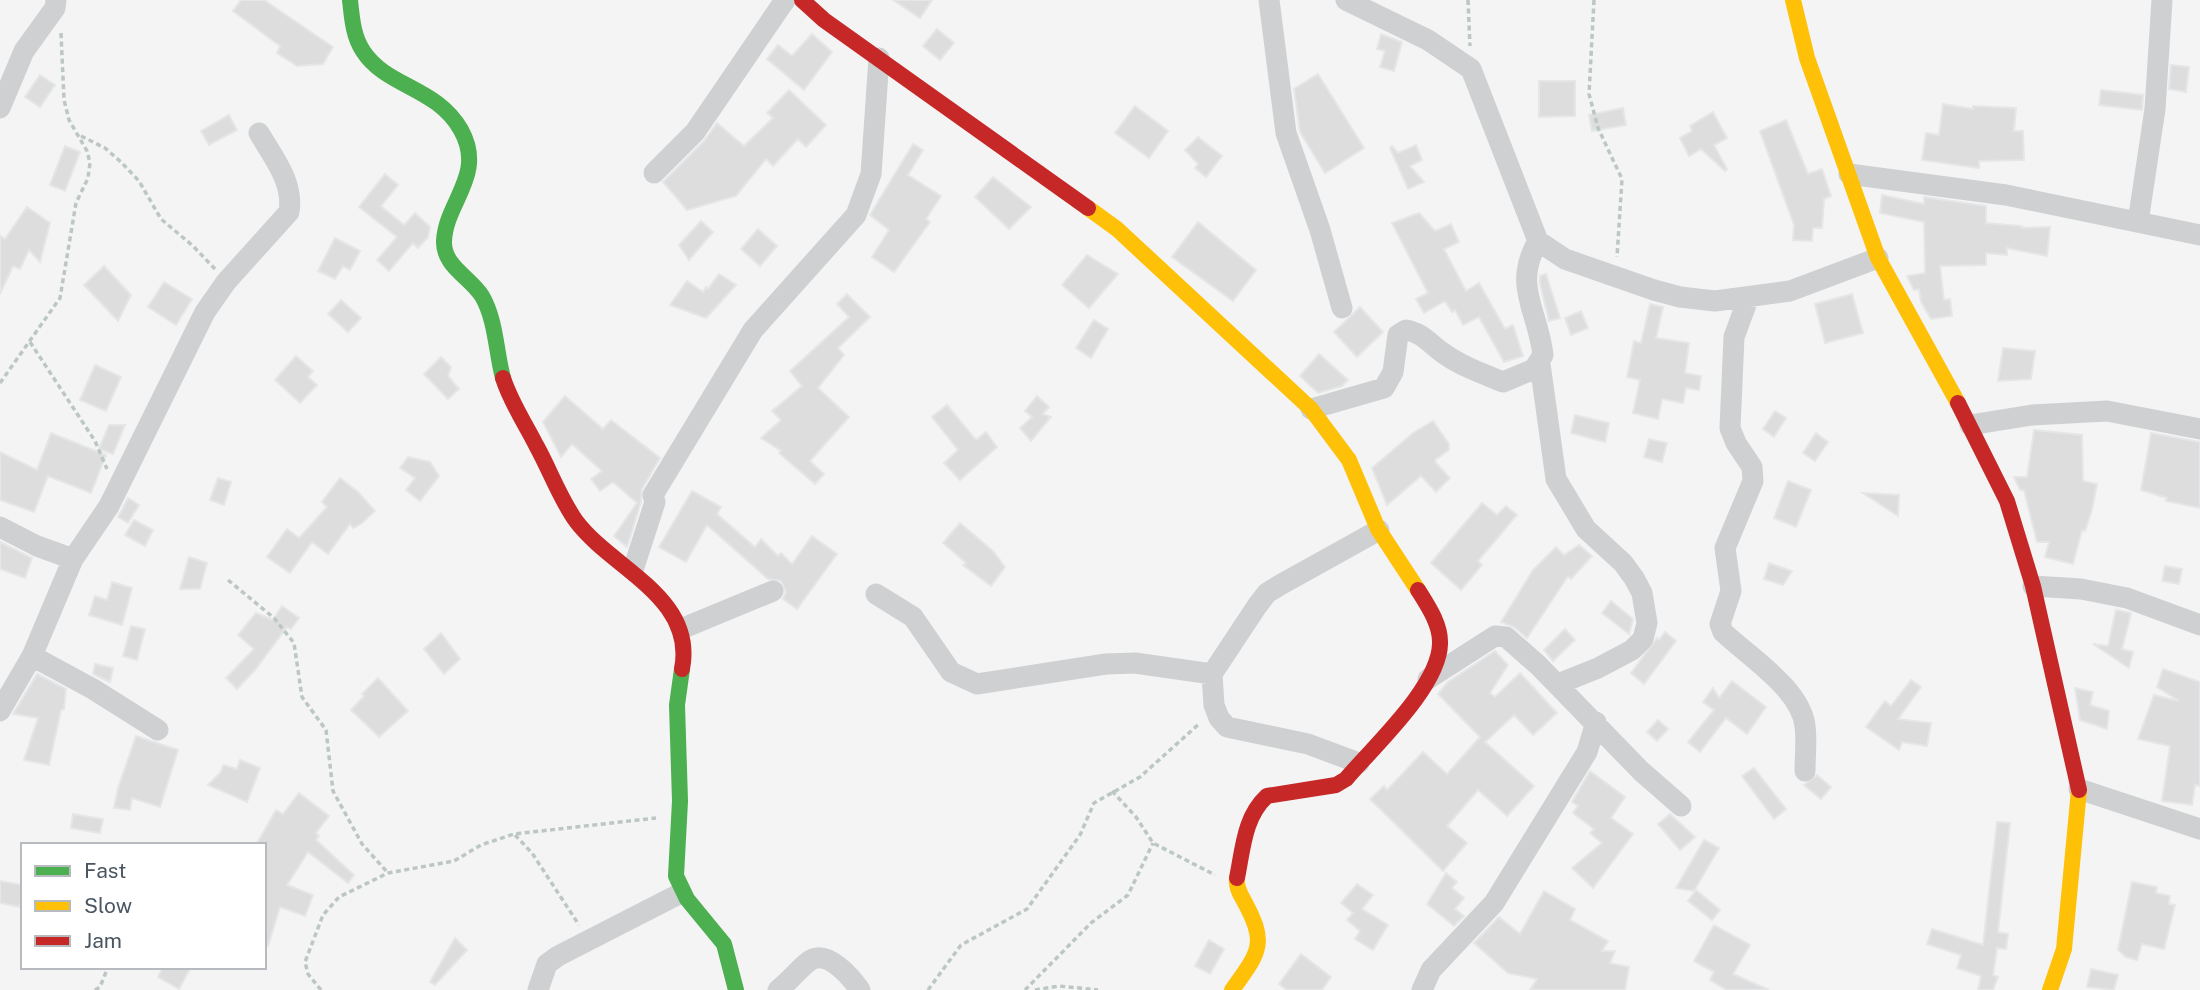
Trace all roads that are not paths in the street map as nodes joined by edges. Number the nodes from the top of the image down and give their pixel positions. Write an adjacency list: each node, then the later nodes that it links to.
1 (350, 0): 28 (street)
2 (785, 0): 13 (street)
3 (802, 0): 9 (street)
4 (1269, 0): 20 (street)
5 (1346, 0): 17 (street)
6 (1793, 0): 14 (street)
7 (2162, 0): 15 (street)
8 (55, 4): 10 (street)
9 (879, 58): 22 (street); 28 (street)
10 (5, 78): 11 (street)
11 (0, 108)
12 (259, 133): 27 (street)
13 (654, 173)
14 (1849, 174): 15 (street); 18 (street)
15 (2138, 222): 16 (street)
16 (2200, 235)
17 (1538, 240): 19 (street); 21 (street)
18 (1878, 258): 19 (street); 23 (street)
19 (1748, 299): 42 (street)
20 (1342, 308)
21 (1540, 364): 22 (street); 37 (street)
22 (1311, 409): 26 (street)
23 (1970, 425): 24 (street); 29 (street)
24 (2200, 429)
25 (0, 527): 27 (street)
26 (1379, 530): 35 (street); 36 (street)
27 (74, 559): 34 (street)
28 (633, 570): 33 (street)
29 (2033, 586): 32 (street); 43 (street)
30 (773, 591): 33 (street)
31 (876, 594): 35 (street)
32 (2200, 625)
33 (681, 629): 46 (street)
34 (32, 656): 38 (street); 40 (street)
35 (1212, 674): 41 (street)
36 (1429, 679): 37 (street); 41 (street)
37 (1558, 684): 39 (street)
38 (0, 711)
39 (1596, 722): 44 (street); 52 (street)
40 (158, 730)
41 (1359, 763): 51 (street)
42 (1805, 771)
43 (2079, 789): 45 (street); 53 (street)
44 (1681, 806)
45 (2200, 829)
46 (681, 893): 47 (street); 48 (street)
47 (538, 990)
48 (737, 990)
49 (778, 990): 50 (street)
50 (860, 990)
51 (1232, 990)
52 (1422, 990)
53 (2050, 990)

